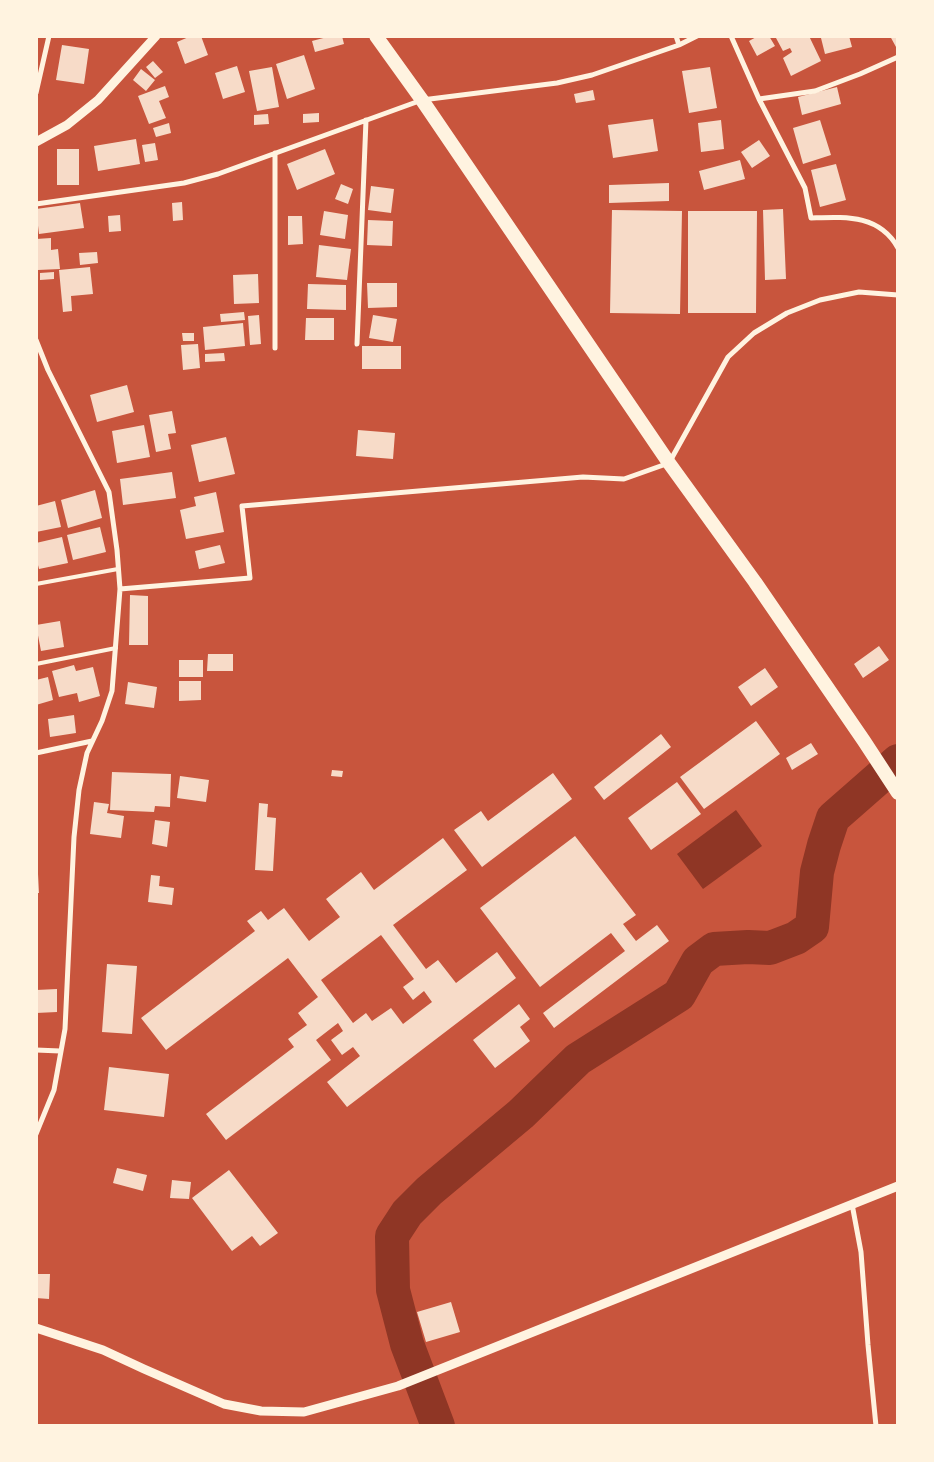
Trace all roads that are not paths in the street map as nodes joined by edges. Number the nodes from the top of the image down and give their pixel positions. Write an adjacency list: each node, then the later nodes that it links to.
1 (49, 36): 9 (street)
2 (156, 36): 13 (street)
3 (376, 36): 11 (highway)
4 (676, 36): 7 (street)
5 (697, 36): 7 (street)
6 (731, 36): 10 (street)
7 (679, 45): 11 (street)
8 (898, 57): 10 (street)
9 (36, 93)
10 (759, 98): 16 (street)
11 (422, 100): 12 (street); 21 (highway)
12 (366, 120): 14 (street); 19 (street)
13 (36, 142)
14 (274, 154): 15 (street); 20 (street)
15 (36, 204)
16 (898, 248)
17 (898, 295): 21 (street)
18 (36, 340): 22 (street)
19 (357, 344)
20 (275, 348)
21 (669, 463): 24 (street); 29 (highway)
22 (118, 569): 23 (lane); 24 (street)
23 (36, 584)
24 (120, 589): 25 (street)
25 (116, 648): 26 (lane); 27 (street)
26 (36, 664)
27 (92, 741): 28 (street); 31 (street)
28 (36, 753)
29 (898, 793)
30 (36, 1050): 31 (street)
31 (60, 1051): 32 (street)
32 (36, 1134)
33 (898, 1186): 34 (street)
34 (852, 1204): 35 (street); 36 (street)
35 (36, 1328)
36 (876, 1426)

